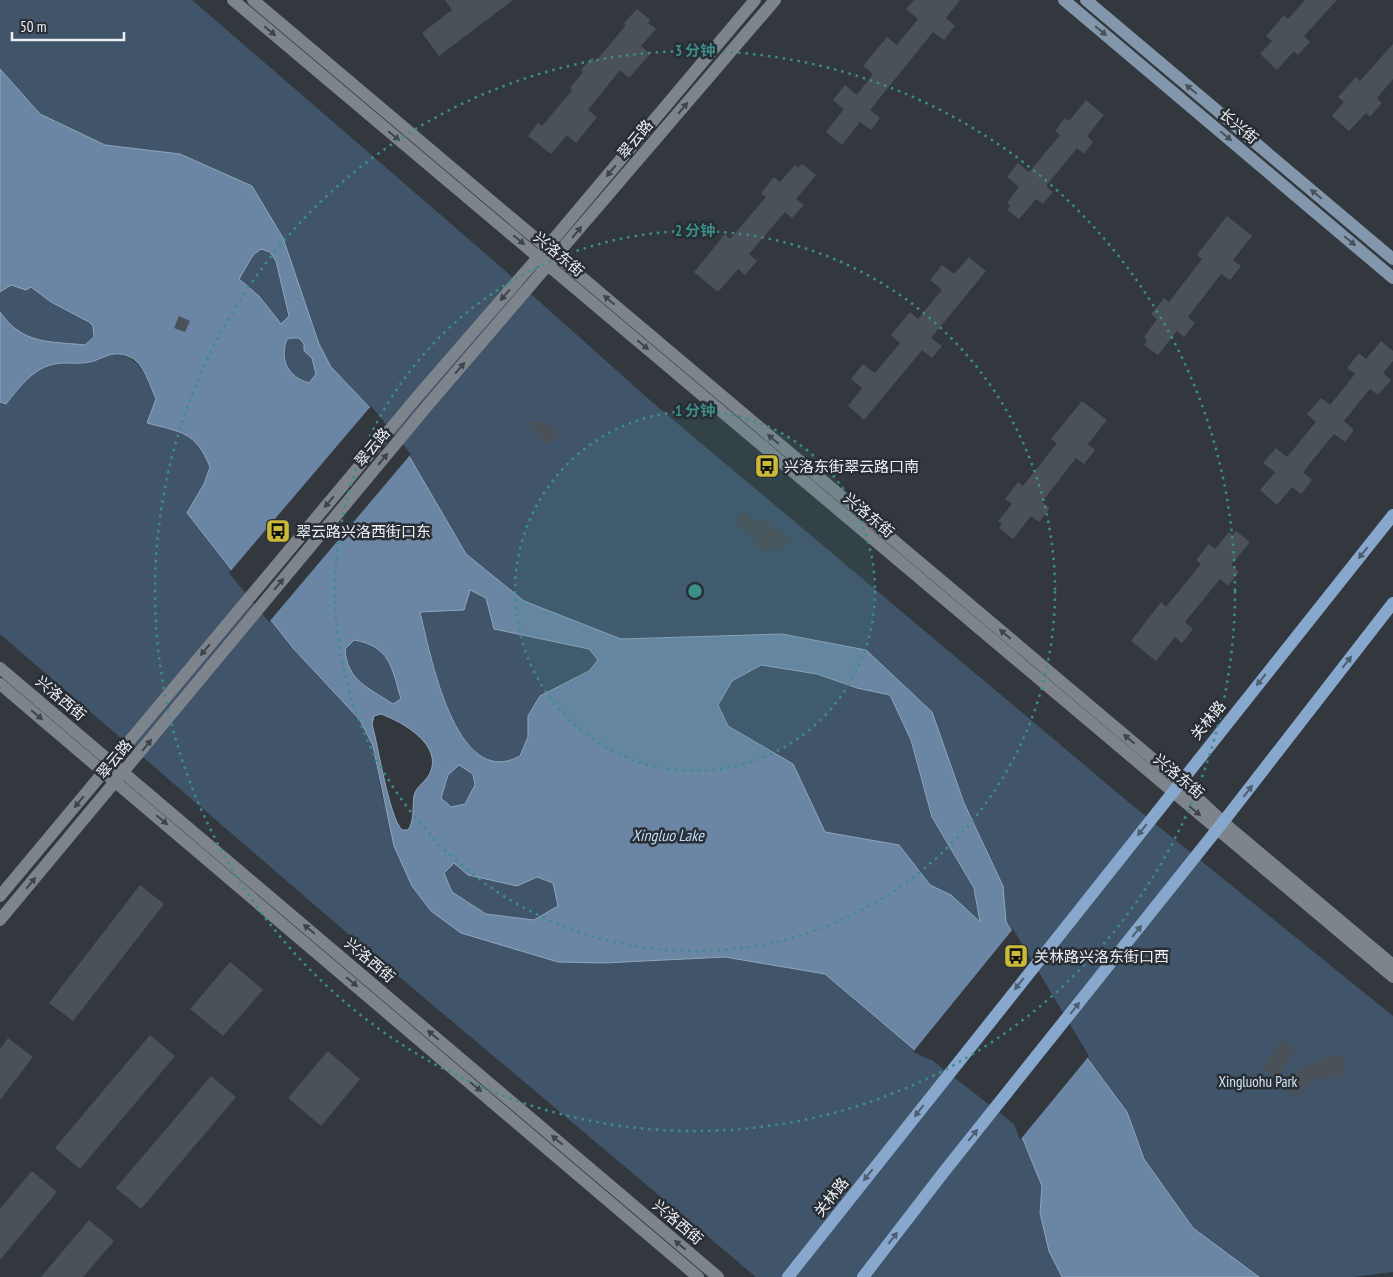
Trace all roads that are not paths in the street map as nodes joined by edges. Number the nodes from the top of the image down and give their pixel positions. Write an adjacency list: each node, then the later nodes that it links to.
1 (232, 0): 7 (street, 兴洛东街, one-way to 7)
2 (253, 0): 7 (street, 兴洛东街)
3 (755, 0): 7 (street, 翠云路, one-way to 7)
4 (775, 0): 9 (street, 翠云路, one-way to 4)
5 (1064, 0): 10 (main road, 长兴街, one-way to 10)
6 (1086, 0): 8 (main road, 长兴街, one-way to 6)
7 (542, 252): 9 (street, 兴洛东街); 15 (street, 翠云路, one-way to 15)
8 (1393, 259)
9 (553, 261): 16 (street, 翠云路, one-way to 9); 17 (street, 兴洛东街)
10 (1393, 278)
11 (1393, 515): 17 (main road, 关林路, one-way to 17)
12 (1393, 603): 18 (main road, one-way to 12)
13 (0, 668): 15 (street, 兴洛西街)
14 (0, 684): 15 (street, 兴洛西街, one-way to 15)
15 (108, 767): 16 (street, 兴洛西街); 19 (street, 翠云路, one-way to 19)
16 (121, 777): 20 (street, 翠云路, one-way to 16); 23 (street, 兴洛西街, one-way to 23); 24 (street, 兴洛西街, one-way to 16)
17 (1176, 787): 18 (street, 兴洛东街); 25 (main road, 关林路, one-way to 25)
18 (1220, 826): 21 (street, 兴洛东街); 22 (street, 兴洛东街); 26 (main road, one-way to 18)
19 (0, 896)
20 (0, 920)
21 (1393, 964)
22 (1393, 977)
23 (698, 1277)
24 (718, 1277)
25 (788, 1277)
26 (863, 1277)

